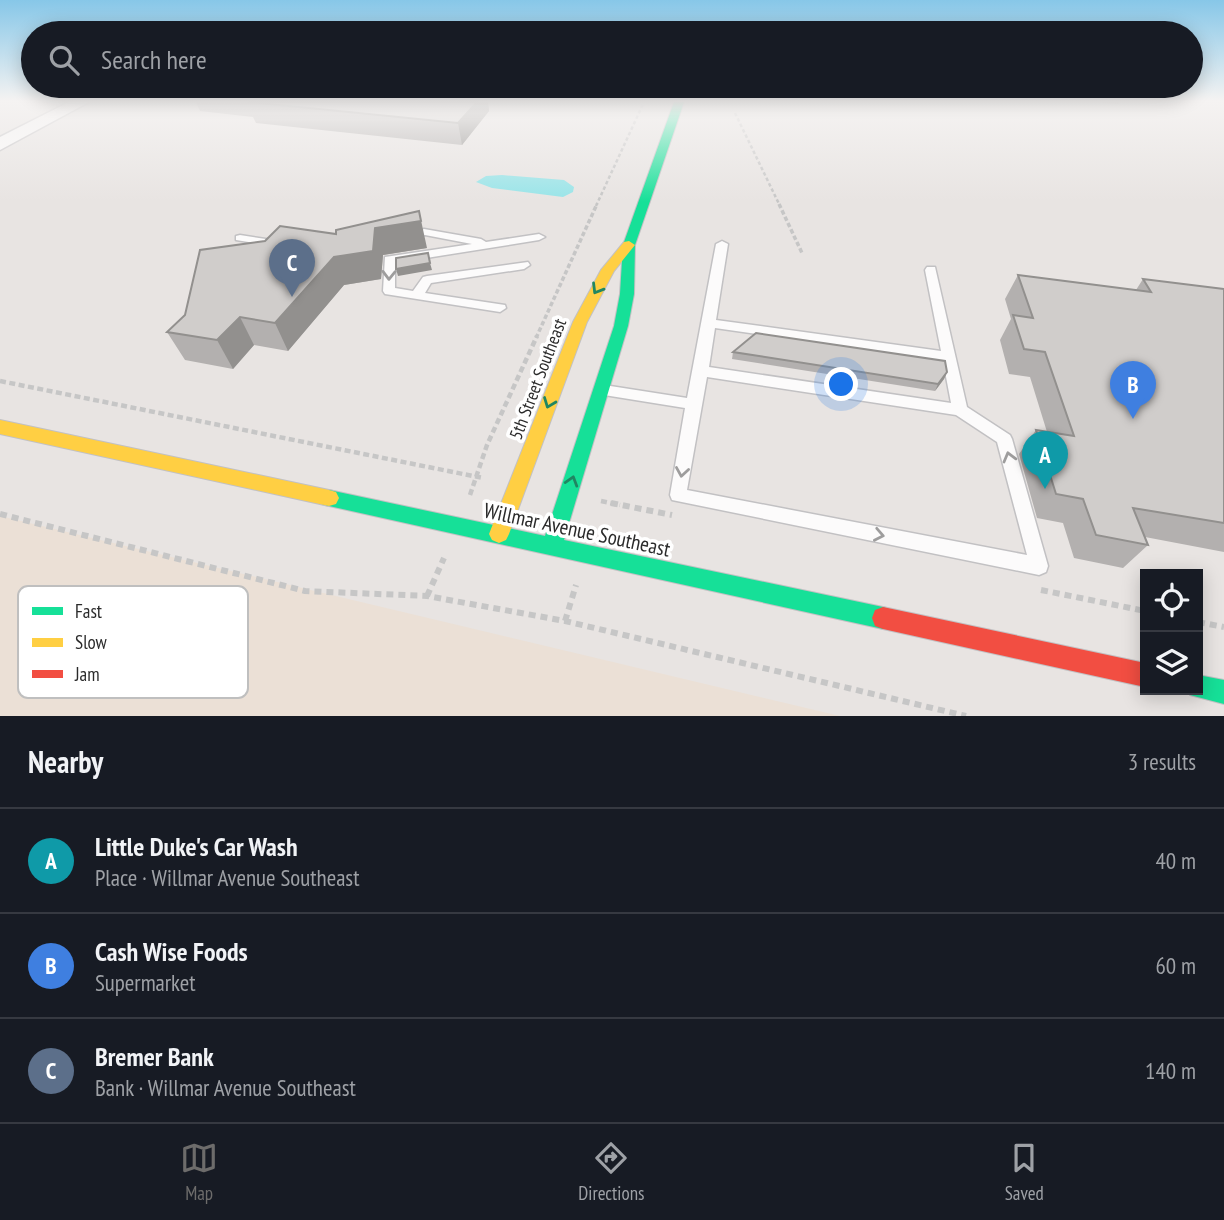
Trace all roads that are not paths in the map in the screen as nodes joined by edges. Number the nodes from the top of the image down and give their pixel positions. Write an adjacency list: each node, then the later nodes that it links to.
1 (17, 135): 3 (street)
2 (668, 135): 10 (street, 5th Street Southeast)
3 (0, 144)
4 (539, 237): 8 (lane)
5 (240, 238): 9 (lane)
6 (390, 242): 8 (lane)
7 (722, 243): 15 (lane)
8 (493, 244): 13 (lane, one-way to 13)
9 (290, 245)
10 (629, 245): 18 (street, 5th Street Southeast); 22 (street, 5th Street Southeast, one-way to 22)
11 (524, 265): 13 (lane)
12 (931, 270): 16 (lane)
13 (417, 295): 14 (lane)
14 (499, 308)
15 (710, 323): 16 (lane); 17 (lane)
16 (949, 357): 20 (lane)
17 (701, 371): 19 (lane); 20 (lane)
18 (601, 389): 19 (lane); 23 (street, 5th Street Southeast, one-way to 18)
19 (692, 404): 20 (lane, one-way to 20)
20 (960, 410)
21 (0, 427): 22 (street, Willmar Avenue Southeast)
22 (499, 534): 23 (street, Willmar Avenue Southeast)
23 (552, 546): 24 (street, Willmar Avenue Southeast)
24 (1140, 674)
25 (1203, 688): 26 (street)
26 (1224, 692)

